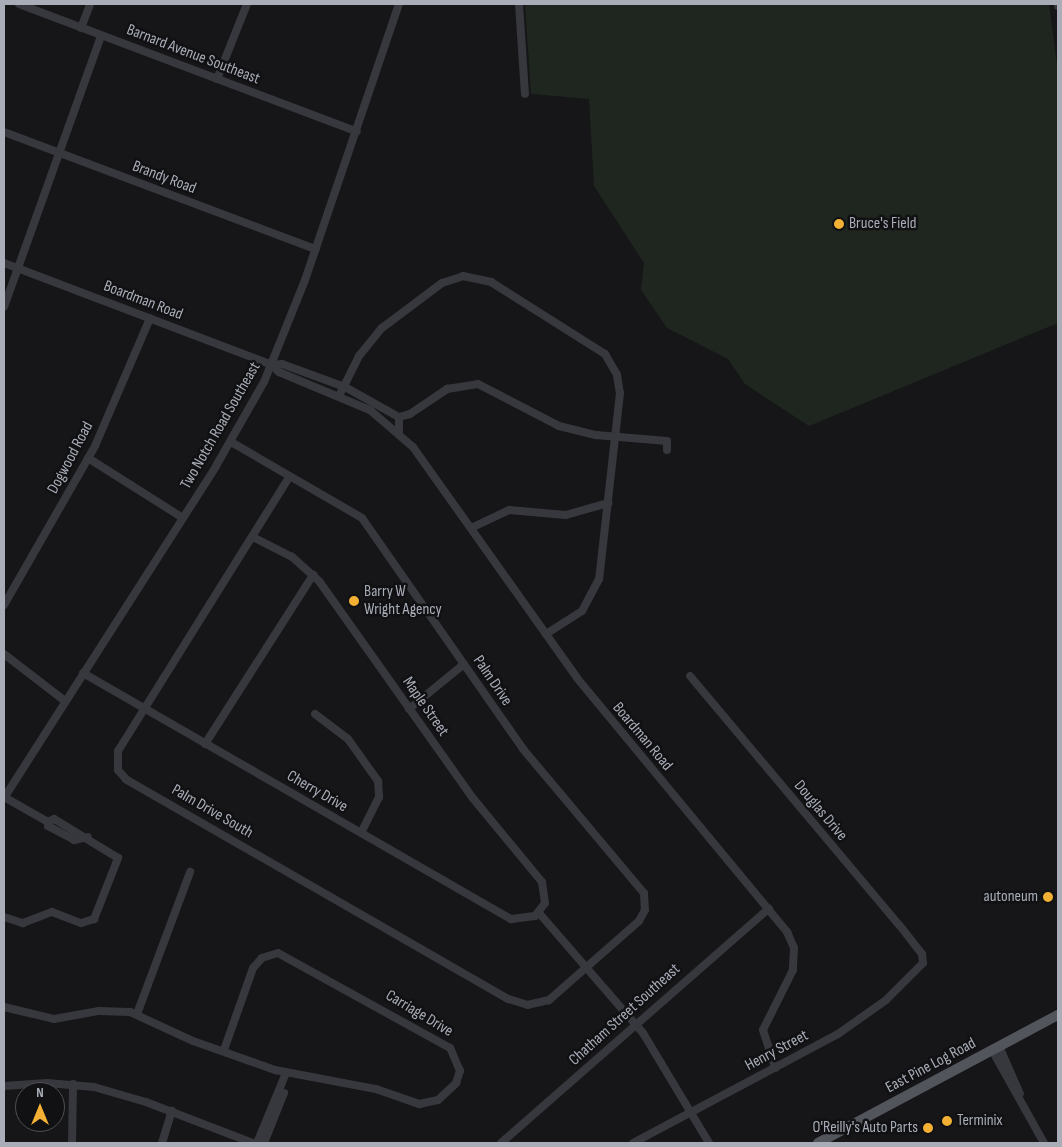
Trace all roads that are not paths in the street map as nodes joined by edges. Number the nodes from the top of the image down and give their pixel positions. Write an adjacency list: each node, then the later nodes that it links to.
1 (20, 4): 6 (street, Barnard Avenue Southeast)
2 (90, 4): 6 (street)
3 (247, 4): 8 (street)
4 (399, 4): 11 (street, Two Notch Road Southeast)
5 (519, 4): 9 (street)
6 (81, 28): 7 (street, Barnard Avenue Southeast)
7 (101, 36): 8 (street, Barnard Avenue Southeast); 12 (street)
8 (217, 79): 11 (street, Barnard Avenue Southeast)
9 (525, 94)
10 (4, 132): 12 (street, Brandy Road)
11 (357, 132): 13 (street, Two Notch Road Southeast)
12 (58, 154): 13 (street, Brandy Road); 15 (street)
13 (316, 249): 18 (street, Two Notch Road Southeast)
14 (4, 263): 15 (street, Boardman Road)
15 (18, 268): 16 (street); 17 (street, Boardman Road)
16 (4, 307)
17 (150, 318): 18 (street, Boardman Road); 26 (street, Dogwood Road)
18 (272, 365): 19 (street, Boardman Road); 20 (street, Boardman Road); 24 (street, Two Notch Road Southeast)
19 (344, 386): 20 (street); 21 (street, Boardman Road); 23 (street)
20 (340, 396): 22 (street, Boardman Road)
21 (399, 417): 22 (street); 23 (street)
22 (399, 432): 30 (street, Boardman Road)
23 (616, 437): 25 (street); 28 (street)
24 (231, 442): 27 (street, Palm Drive); 29 (street, Two Notch Road Southeast)
25 (667, 450)
26 (88, 458): 29 (street); 33 (street, Dogwood Road)
27 (288, 480): 31 (street, Palm Drive South); 36 (street, Palm Drive)
28 (608, 503): 30 (street); 34 (street)
29 (183, 518): 37 (street, Two Notch Road Southeast)
30 (471, 528): 34 (street, Boardman Road)
31 (253, 537): 32 (street, Maple Street); 40 (street, Palm Drive South)
32 (313, 575): 41 (street, Maple Street); 43 (street)
33 (4, 605)
34 (546, 634): 47 (street, Boardman Road)
35 (4, 654): 39 (street)
36 (464, 664): 41 (street); 51 (street, Palm Drive)
37 (83, 673): 39 (street, Two Notch Road Southeast); 40 (street, Cherry Drive)
38 (690, 676): 50 (street, Douglas Drive)
39 (65, 701): 44 (street, Two Notch Road Southeast)
40 (143, 709): 43 (street, Cherry Drive); 51 (street, Palm Drive South)
41 (409, 709): 48 (street, Maple Street)
42 (315, 714): 45 (street)
43 (205, 744): 45 (street, Cherry Drive)
44 (4, 798): 49 (street)
45 (361, 832): 48 (street, Cherry Drive)
46 (190, 872): 53 (street)
47 (769, 908): 55 (street, Chatham Street Southeast); 58 (street, Boardman Road)
48 (539, 914): 51 (street)
49 (4, 917)
50 (922, 966): 58 (street, Henry Street)
51 (586, 967): 55 (street)
52 (4, 1008): 53 (street, Carriage Drive)
53 (137, 1014): 57 (street, Carriage Drive)
54 (1058, 1015): 56 (main road, East Pine Log Road)
55 (636, 1024): 63 (street); 69 (street, Chatham Street Southeast)
56 (996, 1048): 72 (main road, East Pine Log Road); 73 (street)
57 (224, 1050): 59 (street, Carriage Drive); 59 (street, Carriage Drive)
58 (774, 1068): 63 (street, Henry Street)
59 (289, 1074): 67 (street); 68 (street)
60 (73, 1084): 61 (street); 62 (street); 64 (street)
61 (4, 1086)
62 (172, 1111): 65 (street); 66 (street)
63 (692, 1112): 70 (street, Henry Street); 71 (street)
64 (72, 1143)
65 (162, 1143)
66 (253, 1143)
67 (258, 1143)
68 (264, 1143)
69 (501, 1143)
70 (633, 1143)
71 (709, 1143)
72 (818, 1143)
73 (1044, 1143)

